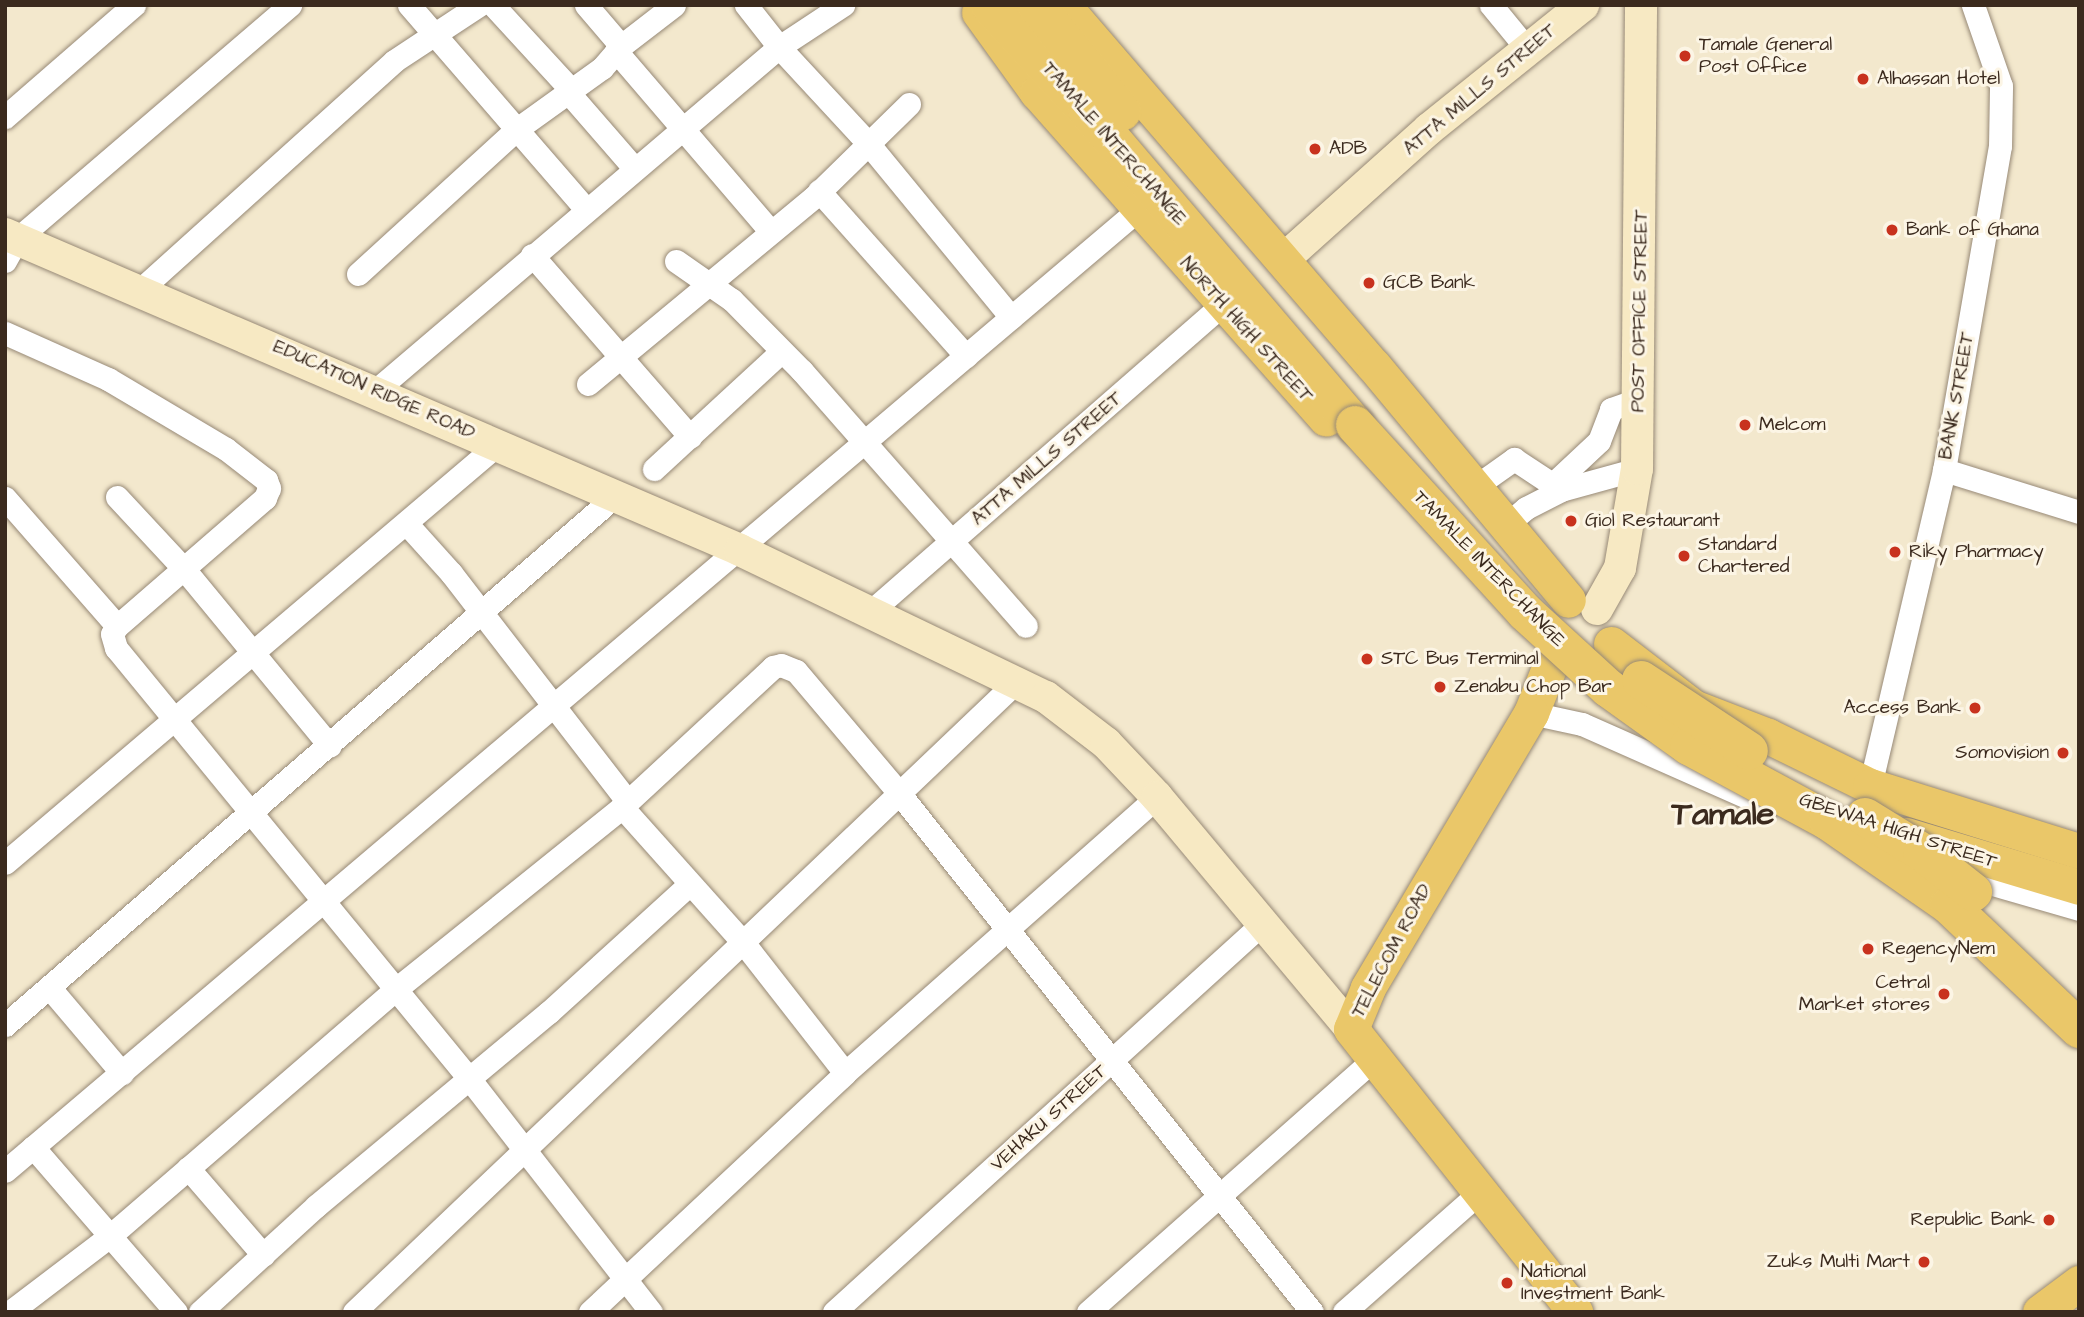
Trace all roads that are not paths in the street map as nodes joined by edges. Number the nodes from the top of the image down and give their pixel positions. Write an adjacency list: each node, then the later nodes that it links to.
1 (134, 5): 23 (street)
2 (290, 5): 32 (street)
3 (409, 5): 17 (street)
4 (478, 5): 17 (street)
5 (492, 5): 21 (street)
6 (586, 5): 19 (street)
7 (674, 5): 19 (street)
8 (746, 5): 18 (street)
9 (843, 5): 18 (street)
10 (974, 5): 30 (main road, NORTH HIGH STREET)
11 (990, 5): 48 (highway, TAMALE INTERCHANGE)
12 (1491, 5): 20 (street)
13 (1583, 5): 20 (street, ATTA MILLS STREET)
14 (1641, 5): 47 (street, POST OFFICE STREET)
15 (1973, 5): 54 (street, BANK STREET)
16 (1062, 8): 34 (main road); 48 (highway, TAMALE INTERCHANGE)
17 (435, 36): 25 (street); 38 (street)
18 (779, 47): 24 (street); 26 (street)
19 (618, 49): 21 (street); 24 (street)
20 (1528, 50): 34 (street, ATTA MILLS STREET)
21 (570, 92): 25 (street); 27 (street)
22 (909, 104): 26 (street)
23 (5, 117)
24 (680, 129): 27 (street); 31 (street)
25 (517, 130): 29 (street); 36 (street)
26 (867, 142): 28 (street); 40 (street)
27 (634, 168): 29 (street)
28 (819, 191): 31 (street); 44 (street)
29 (586, 209): 33 (street)
30 (1139, 209): 39 (main road, NORTH HIGH STREET); 40 (street)
31 (771, 232): 37 (street)
32 (9, 245): 38 (street, EDUCATION RIDGE ROAD)
33 (532, 255): 43 (street); 46 (street)
34 (1283, 260): 55 (main road)
35 (676, 261): 37 (street)
36 (358, 274)
37 (709, 282): 42 (street); 43 (street)
38 (140, 290): 46 (street, EDUCATION RIDGE ROAD)
39 (1223, 304): 63 (street, ATTA MILLS STREET); 73 (main road, NORTH HIGH STREET)
40 (1011, 317): 44 (street)
41 (5, 333): 65 (street)
42 (782, 352): 49 (street); 50 (street)
43 (622, 355): 45 (street); 49 (street)
44 (966, 356): 50 (street)
45 (588, 384)
46 (376, 391): 51 (street, EDUCATION RIDGE ROAD)
47 (1637, 400): 53 (street, POST OFFICE STREET); 56 (street)
48 (1364, 416): 95 (highway, TAMALE INTERCHANGE, bridge); 97 (highway, TAMALE INTERCHANGE, bridge)
49 (690, 437): 52 (street)
50 (867, 442): 63 (street); 64 (street)
51 (498, 444): 57 (street, EDUCATION RIDGE ROAD); 61 (street)
52 (654, 469)
53 (1637, 469): 56 (street); 66 (street, POST OFFICE STREET)
54 (1944, 470): 60 (street); 79 (street, BANK STREET)
55 (1476, 486): 56 (street); 62 (main road)
56 (1556, 487): 62 (street)
57 (615, 496): 64 (street, EDUCATION RIDGE ROAD); 68 (street)
58 (117, 497): 65 (street)
59 (5, 498): 69 (street)
60 (2079, 512)
61 (406, 523): 68 (street); 72 (street)
62 (1507, 524): 66 (main road)
63 (952, 541): 67 (street, ATTA MILLS STREET); 70 (street)
64 (740, 550): 67 (street, EDUCATION RIDGE ROAD); 75 (street)
65 (184, 569): 69 (street); 72 (street)
66 (1583, 605): 71 (main road); 73 (main road)
67 (870, 612): 74 (street, EDUCATION RIDGE ROAD)
68 (479, 614): 75 (street); 78 (street)
69 (117, 626): 77 (street)
70 (1026, 626)
71 (1611, 644): 73 (main road); 79 (main road, GBEWAA HIGH STREET)
72 (253, 653): 77 (street); 78 (street)
73 (1553, 662): 76 (main road, TELECOM ROAD); 87 (main road, GBEWAA HIGH STREET)
74 (1016, 682): 80 (street); 81 (street, EDUCATION RIDGE ROAD)
75 (551, 707): 82 (street); 88 (street)
76 (1531, 713): 89 (street); 98 (main road, TELECOM ROAD)
77 (176, 719): 83 (street); 85 (street)
78 (330, 746): 83 (street)
79 (1870, 786): 84 (main road, GBEWAA HIGH STREET)
80 (900, 793): 82 (street); 91 (street); 92 (street)
81 (1157, 797): 90 (street, EDUCATION RIDGE ROAD); 91 (street)
82 (625, 804): 86 (street); 94 (street)
83 (252, 814): 88 (street); 93 (street)
84 (2079, 851)
85 (5, 863)
86 (690, 884): 92 (street); 103 (street)
87 (2079, 887)
88 (324, 902): 94 (street); 101 (street)
89 (2079, 909)
90 (1263, 923): 98 (street, EDUCATION RIDGE ROAD); 100 (street, VEHAKU STREET)
91 (1006, 928): 100 (street); 102 (street)
92 (742, 941): 102 (street); 105 (street)
93 (49, 988): 96 (street); 101 (street)
94 (396, 989): 103 (street); 106 (street)
95 (2079, 993)
96 (5, 1026)
97 (2079, 1029)
98 (1351, 1030): 99 (main road, TELECOM ROAD)
99 (1374, 1059): 108 (main road, TELECOM ROAD); 109 (street)
100 (1111, 1063): 109 (street); 120 (street, VEHAKU STREET)
101 (122, 1073): 104 (street)
102 (845, 1073): 112 (street)
103 (471, 1081): 105 (street); 111 (street)
104 (33, 1147): 107 (street); 110 (street)
105 (525, 1149): 112 (street); 117 (street)
106 (188, 1168): 110 (street); 111 (street)
107 (5, 1171)
108 (1479, 1192): 123 (street); 124 (main road, TELECOM ROAD)
109 (1217, 1197): 121 (street); 122 (street)
110 (111, 1235): 114 (street); 115 (street)
111 (263, 1255): 116 (street)
112 (625, 1278): 118 (street); 119 (street)
113 (2079, 1283): 125 (main road)
114 (10, 1312)
115 (176, 1312)
116 (200, 1312)
117 (354, 1312)
118 (590, 1312)
119 (651, 1312)
120 (834, 1312)
121 (1088, 1312)
122 (1312, 1312)
123 (1344, 1312)
124 (1575, 1312)
125 (2040, 1312)

